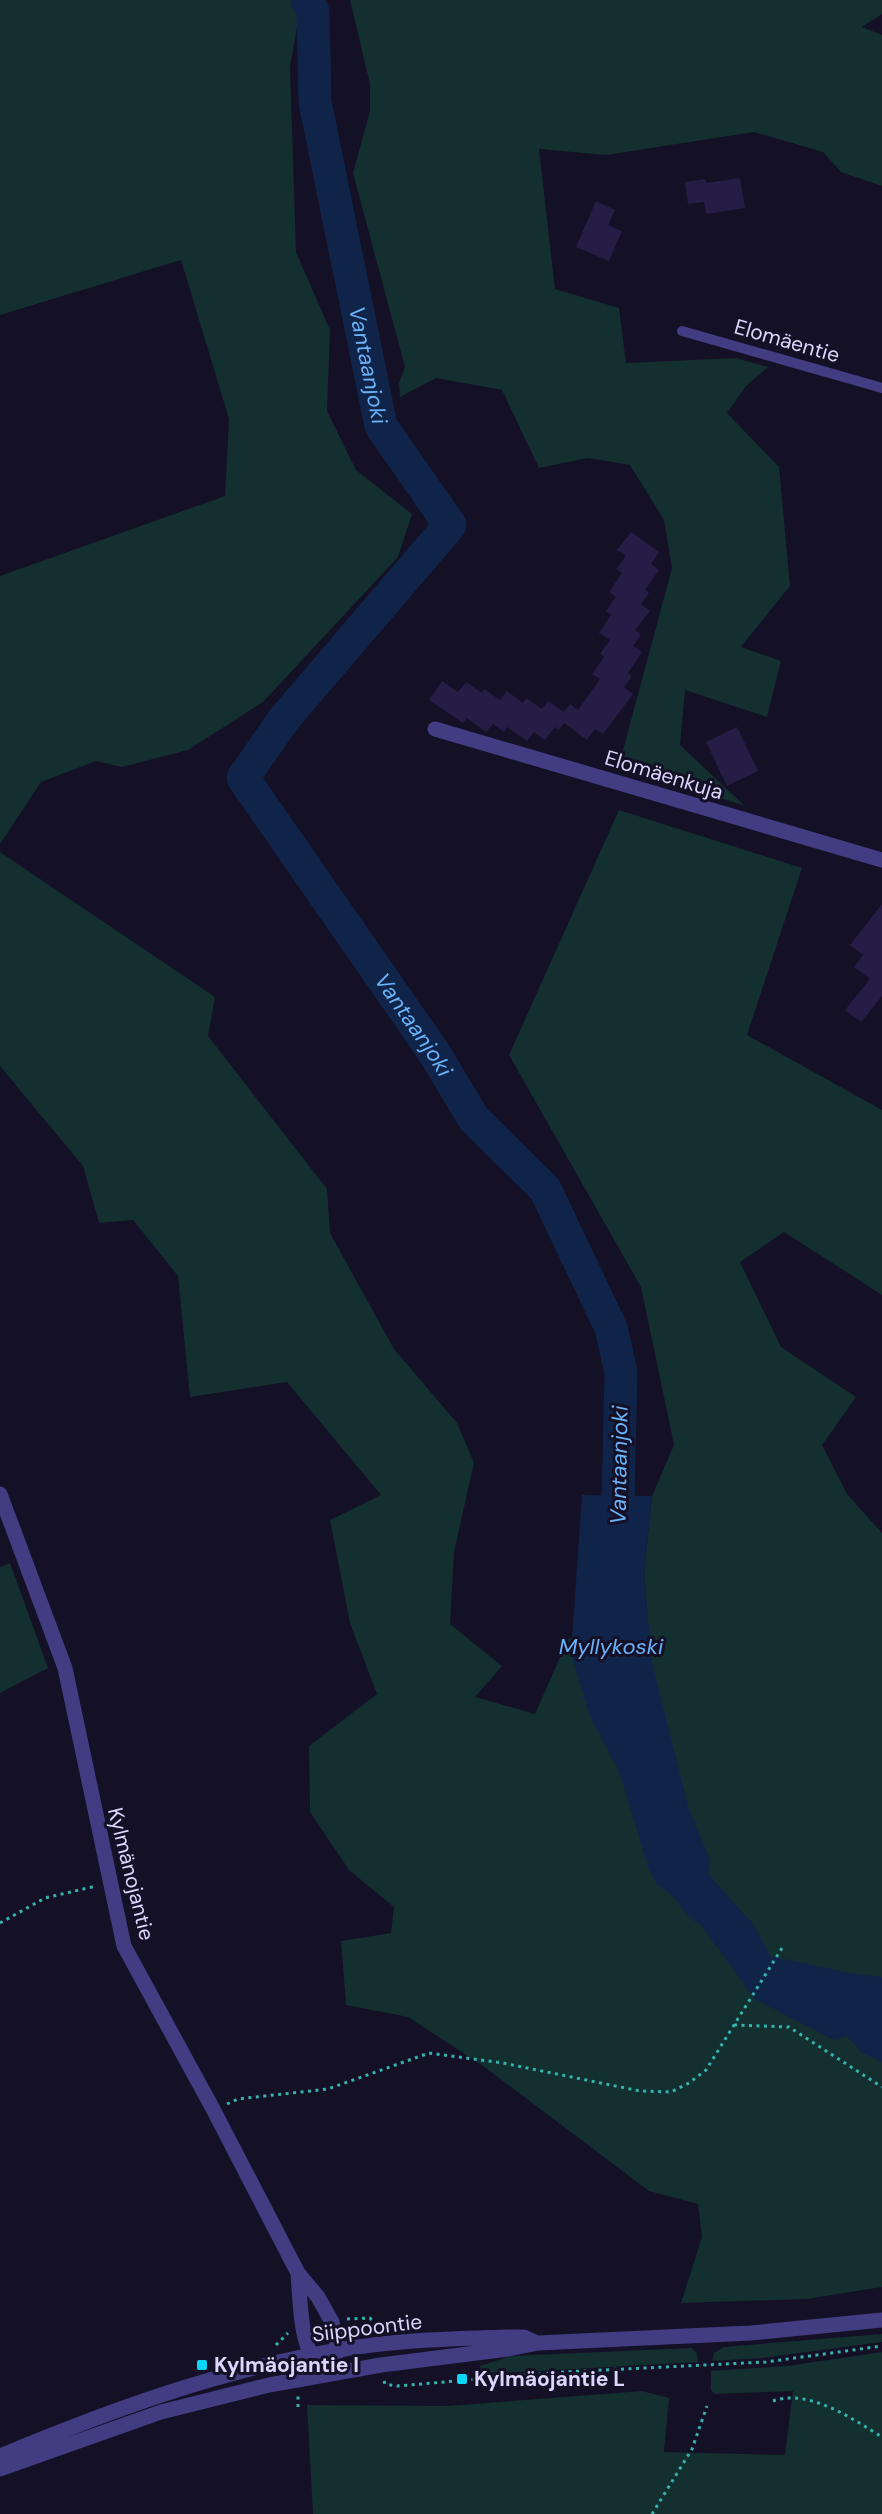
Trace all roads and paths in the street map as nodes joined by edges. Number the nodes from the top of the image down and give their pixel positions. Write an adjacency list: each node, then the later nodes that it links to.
1 (682, 331): 2 (lane, Elomäentie)
2 (882, 388)
3 (435, 729): 4 (street, Elomäenkuja)
4 (882, 860)
5 (0, 1494): 6 (street, Kylmänojantie)
6 (109, 1883): 7 (path); 11 (street, Kylmänojantie)
7 (0, 1923)
8 (782, 1948): 9 (path)
9 (734, 2025): 10 (path); 11 (path)
10 (882, 2087)
11 (213, 2109): 12 (street, Kylmänojantie)
12 (298, 2273): 16 (street, Kylmänojantie); 17 (street, Kylmänojantie)
13 (882, 2320): 14 (street, Siippoontie)
14 (538, 2343): 16 (street, Siippoontie); 19 (street, Siippoontie)
15 (882, 2346): 18 (path)
16 (338, 2350): 17 (street, Siippoontie); 19 (street)
17 (310, 2356): 19 (street); 23 (street, Siippoontie)
18 (704, 2366)
19 (328, 2373): 24 (street, Siippoontie)
20 (773, 2401): 22 (path)
21 (707, 2406): 25 (path)
22 (882, 2437)
23 (0, 2456)
24 (0, 2469)
25 (652, 2514)

